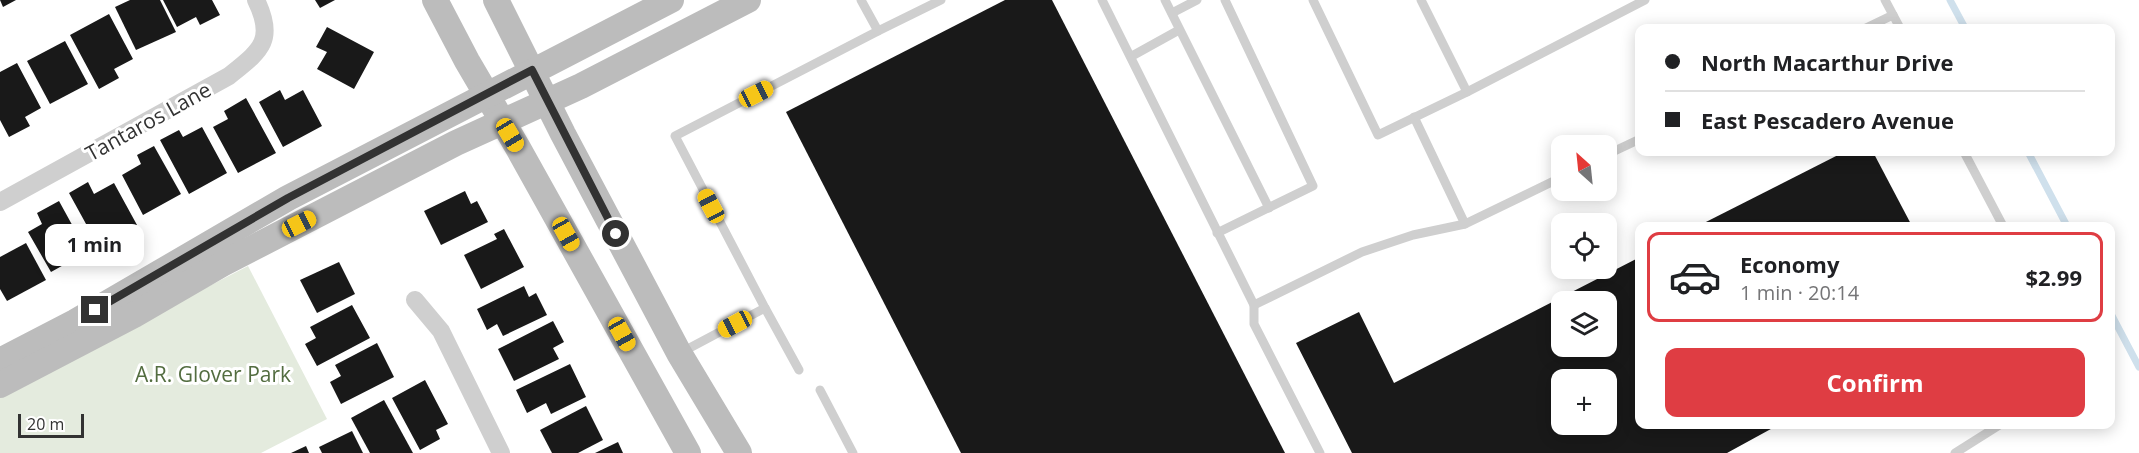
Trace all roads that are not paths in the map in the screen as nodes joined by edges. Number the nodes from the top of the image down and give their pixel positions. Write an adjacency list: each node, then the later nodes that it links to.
1 (256, 0): 33 (street, Tantaros Lane)
2 (435, 0): 25 (street)
3 (496, 0): 23 (street)
4 (671, 0): 23 (street)
5 (748, 0): 26 (street)
6 (861, 0): 21 (lane)
7 (940, 0): 21 (lane)
8 (1102, 0): 22 (lane)
9 (1165, 0): 16 (lane)
10 (1197, 0): 16 (lane)
11 (1225, 0): 34 (lane)
12 (1313, 0): 27 (lane)
13 (1421, 0): 24 (lane)
14 (1645, 0): 24 (lane)
15 (1885, 0): 17 (lane)
16 (1172, 13): 20 (lane)
17 (1893, 15): 18 (lane); 19 (lane)
18 (1874, 24)
19 (1898, 24)
20 (1179, 30): 22 (lane); 34 (lane)
21 (878, 32): 40 (lane)
22 (1132, 56): 37 (lane)
23 (532, 70): 25 (street); 26 (street)
24 (1467, 92): 27 (lane)
25 (486, 94): 28 (street); 42 (street)
26 (547, 101): 28 (street); 41 (street)
27 (1414, 117): 36 (lane)
28 (502, 122): 44 (street); 48 (street)
29 (1635, 141): 30 (lane)
30 (1617, 150)
31 (1966, 156): 35 (lane)
32 (1551, 182): 36 (lane)
33 (0, 202)
34 (1269, 208): 37 (lane)
35 (2001, 222)
36 (1465, 224): 39 (lane)
37 (1218, 233): 39 (lane)
38 (415, 300): 47 (street)
39 (1254, 305): 51 (lane)
40 (765, 308): 41 (lane); 43 (lane)
41 (680, 353): 49 (street)
42 (1, 358)
43 (799, 370)
44 (0, 385)
45 (820, 390): 50 (lane)
46 (1993, 429): 52 (lane)
47 (499, 452)
48 (688, 453)
49 (739, 453)
50 (853, 453)
51 (1320, 453)
52 (1955, 453)

